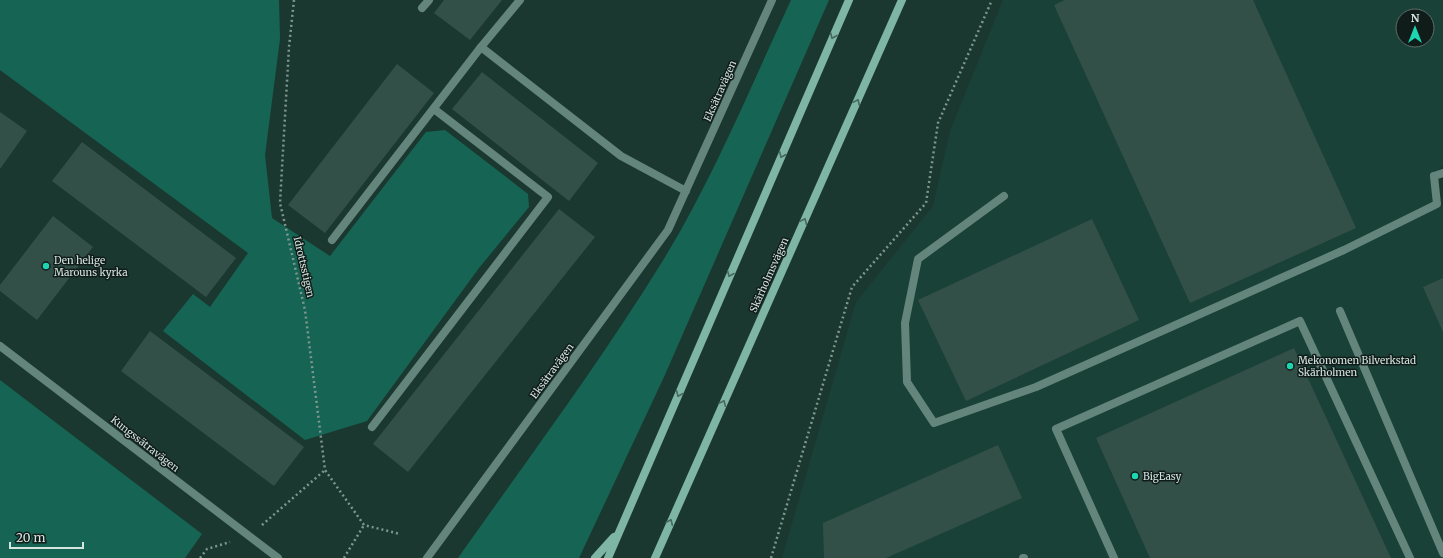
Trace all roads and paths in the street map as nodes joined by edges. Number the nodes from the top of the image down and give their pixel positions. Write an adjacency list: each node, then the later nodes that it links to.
1 (294, 0): 18 (path, Idrottsstigen)
2 (428, 0): 8 (street)
3 (520, 0): 9 (street)
4 (772, 0): 12 (street, Eksätravägen)
5 (849, 0): 20 (main road, one-way to 20)
6 (902, 0): 30 (main road, Skärholmsvägen, one-way to 6)
7 (992, 0): 31 (path)
8 (422, 8)
9 (481, 47): 10 (street); 12 (street)
10 (434, 109): 14 (street); 17 (street)
11 (1443, 173): 13 (street)
12 (686, 191): 27 (street, Eksätravägen)
13 (1004, 196)
14 (332, 240)
15 (1340, 311): 23 (street)
16 (0, 346): 22 (street, Kungssätravägen)
17 (372, 427)
18 (325, 470): 19 (path, Idrottsstigen); 22 (path)
19 (364, 525): 21 (path); 26 (path)
20 (619, 532): 28 (main road); 29 (main road)
21 (400, 534)
22 (249, 536): 24 (path); 25 (street, Kungssätravägen)
23 (1443, 553)
24 (200, 558)
25 (278, 558)
26 (344, 558)
27 (427, 558)
28 (595, 558)
29 (608, 558)
30 (655, 558)
31 (771, 558)
32 (1114, 558): 33 (street)
33 (1410, 558)

